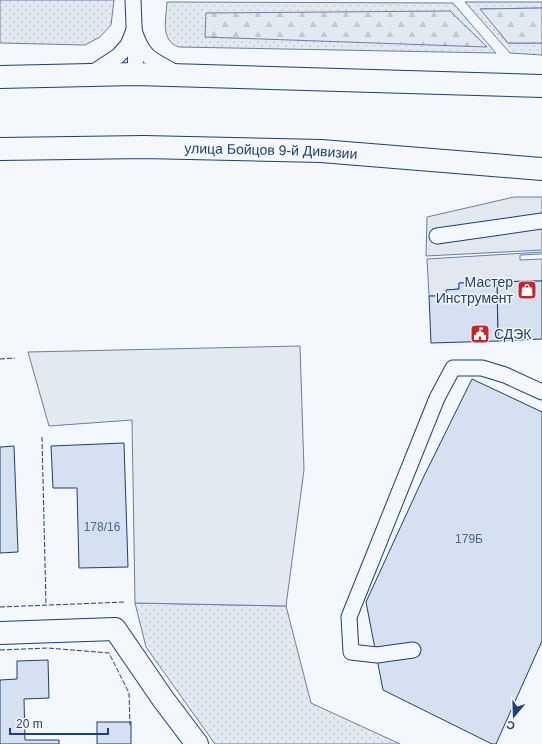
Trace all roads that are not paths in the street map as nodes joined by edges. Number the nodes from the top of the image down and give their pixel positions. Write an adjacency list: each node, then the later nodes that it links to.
1 (132, 0): 2 (lane)
2 (134, 30): 3 (lane); 4 (lane); 5 (lane)
3 (136, 74): 4 (main road); 5 (main road)
4 (89, 75): 6 (main road)
5 (178, 75): 7 (main road)
6 (0, 77)
7 (542, 86)
8 (0, 149): 9 (main road, улица Бойцов 9-й Дивизии)
9 (542, 168)
10 (542, 221): 11 (lane)
11 (438, 236)
12 (542, 392): 14 (lane)
13 (0, 633): 15 (main road)
14 (413, 650)
15 (197, 744)

